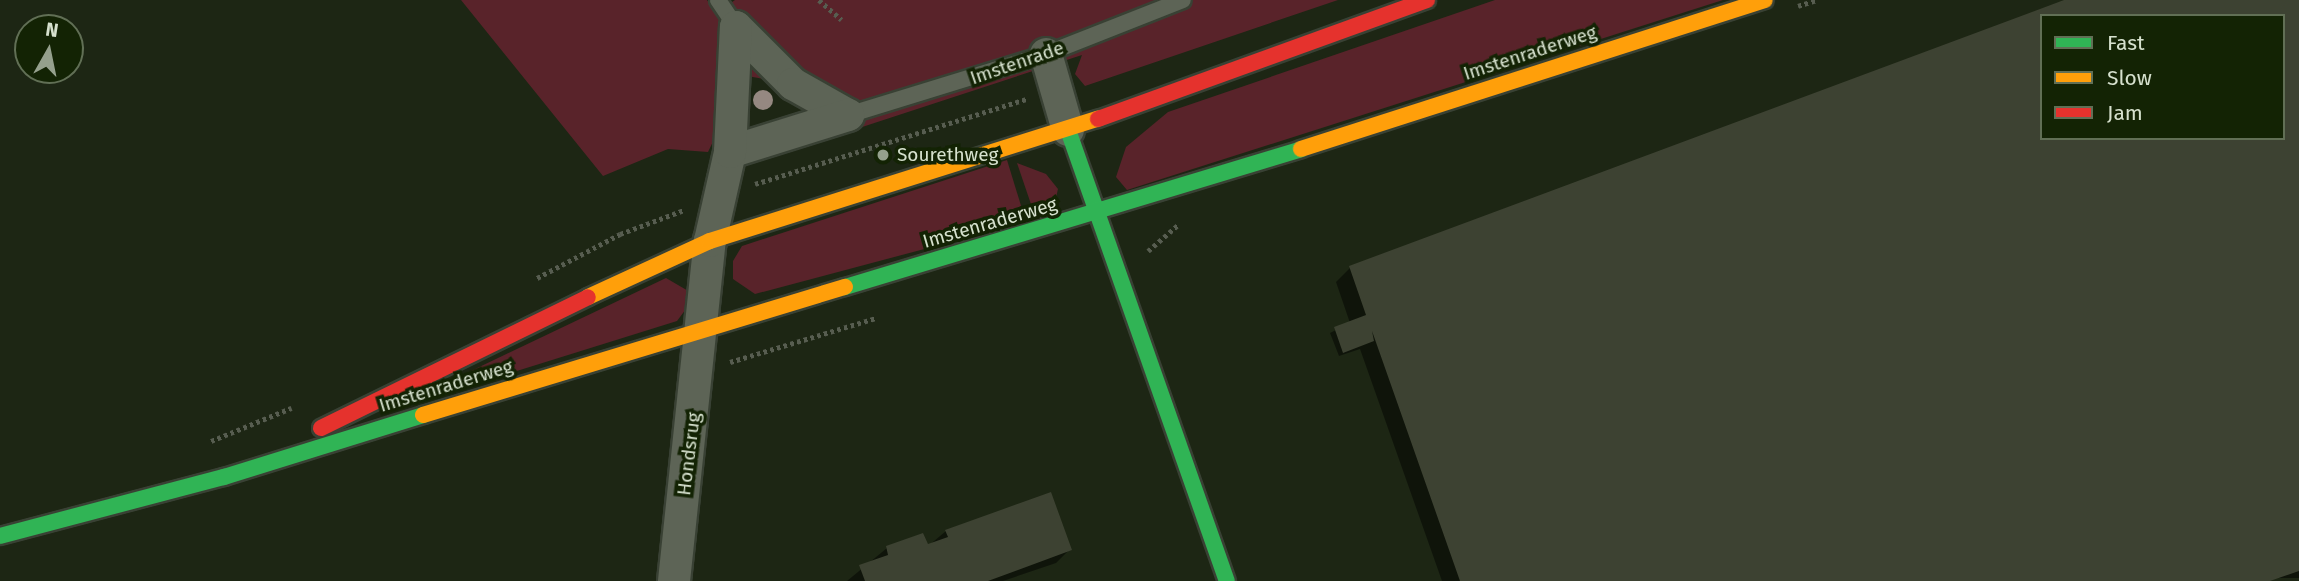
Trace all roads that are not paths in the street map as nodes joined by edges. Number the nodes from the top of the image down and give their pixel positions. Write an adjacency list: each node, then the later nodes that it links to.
1 (718, 0): 5 (lane)
2 (1183, 0): 6 (lane, Imstenrade)
3 (1427, 0): 8 (street, Imstenraderweg)
4 (1765, 0): 10 (street, Imstenraderweg)
5 (736, 27): 7 (street); 9 (street)
6 (1046, 54): 7 (lane, Imstenrade); 8 (street)
7 (848, 116): 9 (street, Imstenrade)
8 (1068, 130): 10 (street); 11 (street, Imstenraderweg)
9 (730, 152): 11 (street)
10 (1096, 214): 12 (street, Imstenraderweg); 16 (street)
11 (710, 241): 12 (street, Hondsrug); 13 (street, Imstenraderweg)
12 (705, 328): 13 (street, Imstenraderweg); 15 (street, Hondsrug)
13 (224, 477): 14 (street, Imstenraderweg)
14 (0, 536)
15 (674, 581)
16 (1227, 581)

